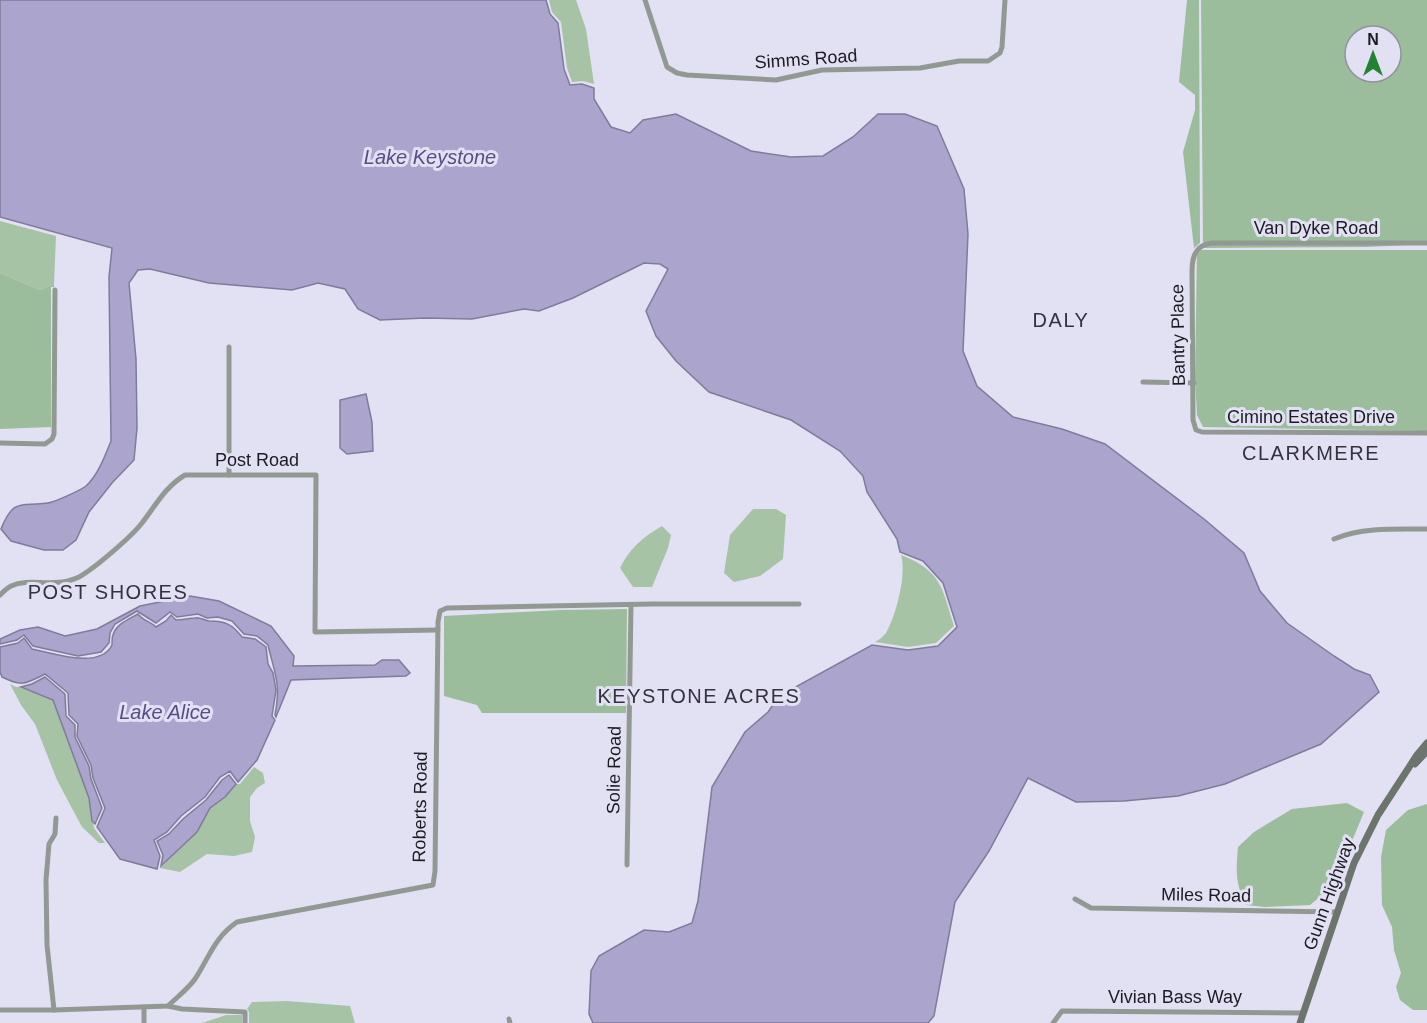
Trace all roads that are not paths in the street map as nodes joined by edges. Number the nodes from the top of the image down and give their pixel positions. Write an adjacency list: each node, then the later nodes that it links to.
1 (645, 0): 2 (street, Simms Road)
2 (1005, 0)
3 (1427, 243): 4 (street, Van Dyke Road)
4 (1206, 244): 8 (street, Bantry Place)
5 (55, 290): 11 (street)
6 (229, 347): 12 (street)
7 (1143, 382): 8 (street)
8 (1194, 383): 9 (street, Bantry Place)
9 (1196, 430): 10 (street, Cimino Estates Drive)
10 (1427, 433)
11 (0, 443)
12 (229, 475): 15 (street, Post Road); 18 (street, Post Road)
13 (1427, 529): 14 (street)
14 (1334, 539)
15 (0, 595)
16 (631, 604): 17 (street, Roberts Road); 18 (street, Roberts Road); 23 (street, Solie Road)
17 (799, 604)
18 (438, 630): 26 (street, Roberts Road)
19 (1427, 743): 21 (main road, Gunn Highway)
20 (1427, 751): 21 (main road, Gunn Highway)
21 (1400, 782): 25 (main road, Gunn Highway)
22 (56, 818): 29 (street)
23 (627, 865)
24 (1075, 899): 25 (street, Miles Road)
25 (1338, 912): 30 (main road, Gunn Highway)
26 (168, 1006): 27 (street); 32 (street)
27 (144, 1007): 29 (street); 31 (street)
28 (0, 1010): 29 (street)
29 (54, 1010)
30 (1303, 1013): 33 (street, Vivian Bass Way); 34 (main road, Gunn Highway)
31 (144, 1023)
32 (245, 1023)
33 (1053, 1023)
34 (1300, 1023)

